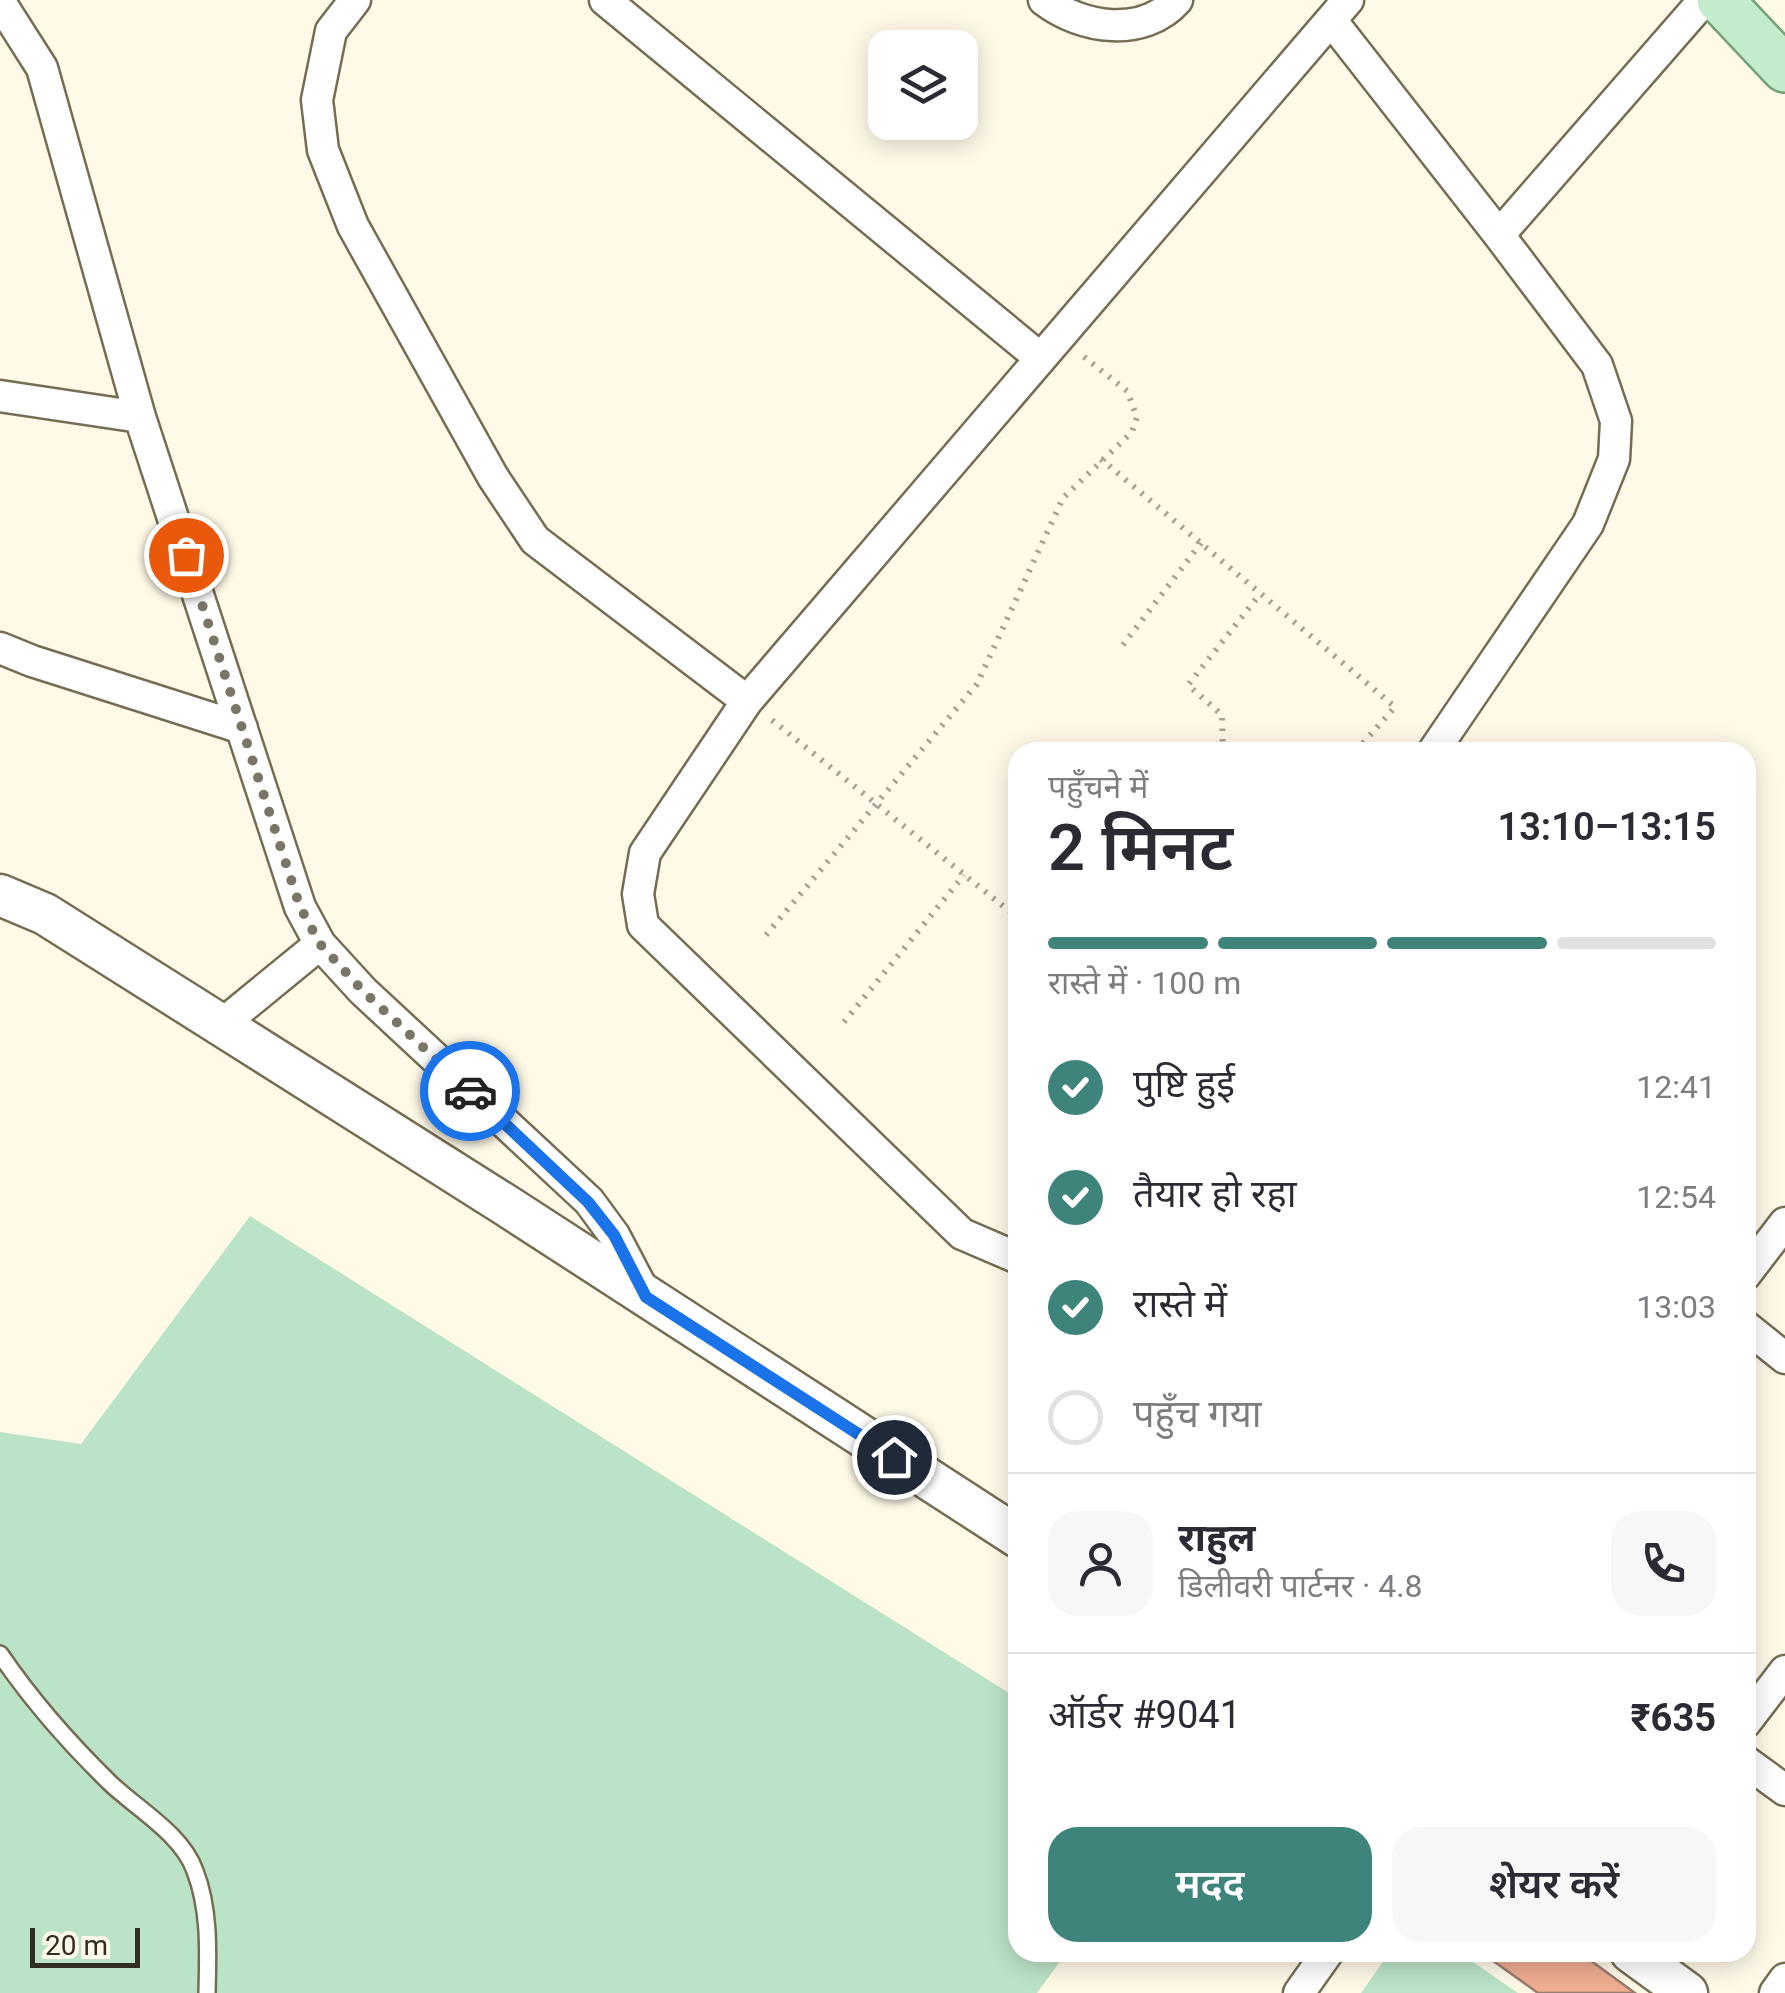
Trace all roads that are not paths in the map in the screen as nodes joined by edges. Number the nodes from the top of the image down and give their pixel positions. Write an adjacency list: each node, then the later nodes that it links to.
1 (355, 0): 15 (street)
2 (605, 0): 11 (street)
3 (1044, 0): 4 (street)
4 (1177, 0)
5 (1704, 0): 10 (street)
6 (1720, 0): 9 (main road)
7 (6, 3): 13 (street)
8 (1339, 10): 10 (street); 11 (street)
9 (1785, 69)
10 (1499, 235): 17 (street)
11 (1049, 347): 15 (street)
12 (0, 396): 13 (street)
13 (140, 417): 16 (street)
14 (0, 648): 16 (street)
15 (748, 700): 22 (street)
16 (242, 728): 19 (street)
17 (1440, 742)
18 (0, 895): 20 (street)
19 (320, 944): 20 (street); 24 (street)
20 (220, 1025): 24 (street)
21 (1785, 1223): 23 (street)
22 (1008, 1254)
23 (1756, 1256)
24 (646, 1297): 27 (street)
25 (1756, 1335): 26 (street)
26 (1785, 1358)
27 (1008, 1531)
28 (0, 1654): 36 (lane)
29 (1785, 1671): 30 (street)
30 (1756, 1709)
31 (1756, 1769): 32 (street)
32 (1785, 1790)
33 (1321, 1962): 37 (street)
34 (1644, 1962): 38 (street)
35 (1785, 1979): 39 (street)
36 (208, 1993)
37 (1299, 1993)
38 (1687, 1993)
39 (1775, 1993)

